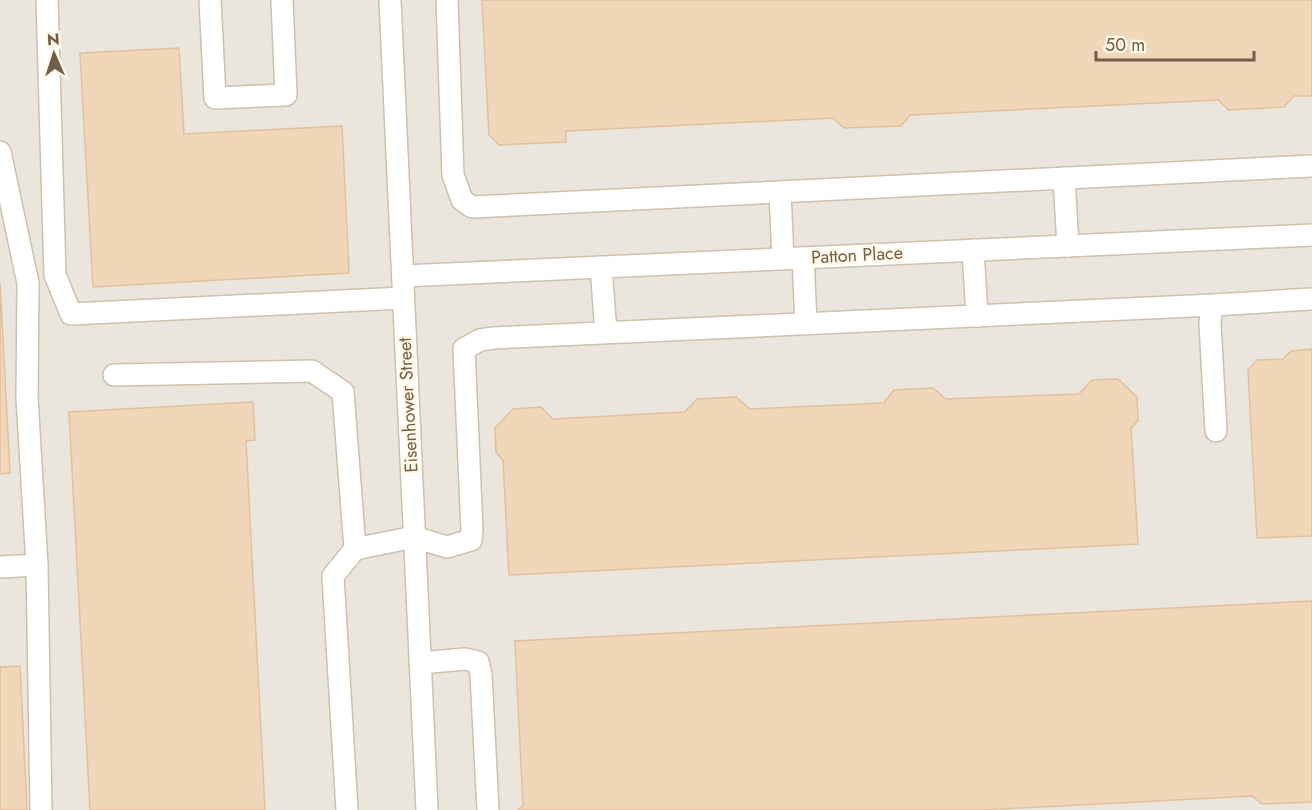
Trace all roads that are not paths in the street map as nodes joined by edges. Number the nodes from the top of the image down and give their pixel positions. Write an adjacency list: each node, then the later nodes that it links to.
1 (47, 0): 16 (street)
2 (210, 0): 3 (street)
3 (282, 0)
4 (390, 0): 15 (street, Eisenhower Street)
5 (447, 0): 9 (street)
6 (0, 152): 26 (street)
7 (1312, 166): 8 (street)
8 (1064, 178): 9 (street); 11 (street)
9 (780, 192): 13 (street)
10 (1312, 235): 11 (street, Patton Place)
11 (1068, 246): 12 (street, Patton Place)
12 (973, 250): 13 (street, Patton Place); 19 (street)
13 (793, 258): 14 (street, Patton Place); 20 (street)
14 (602, 267): 15 (street, Patton Place); 21 (street)
15 (403, 276): 16 (street, Eisenhower Street)
16 (403, 298): 24 (street, Eisenhower Street)
17 (1312, 299): 18 (street)
18 (1214, 305): 19 (street); 23 (street)
19 (976, 316): 20 (street)
20 (806, 323): 21 (street)
21 (606, 332): 24 (street)
22 (114, 375): 25 (street)
23 (1216, 431)
24 (414, 537): 25 (street); 28 (street, Eisenhower Street)
25 (355, 549): 30 (street)
26 (37, 565): 27 (street); 29 (street)
27 (0, 567)
28 (420, 663): 31 (street, Eisenhower Street); 32 (street)
29 (40, 810)
30 (347, 810)
31 (427, 810)
32 (488, 810)

